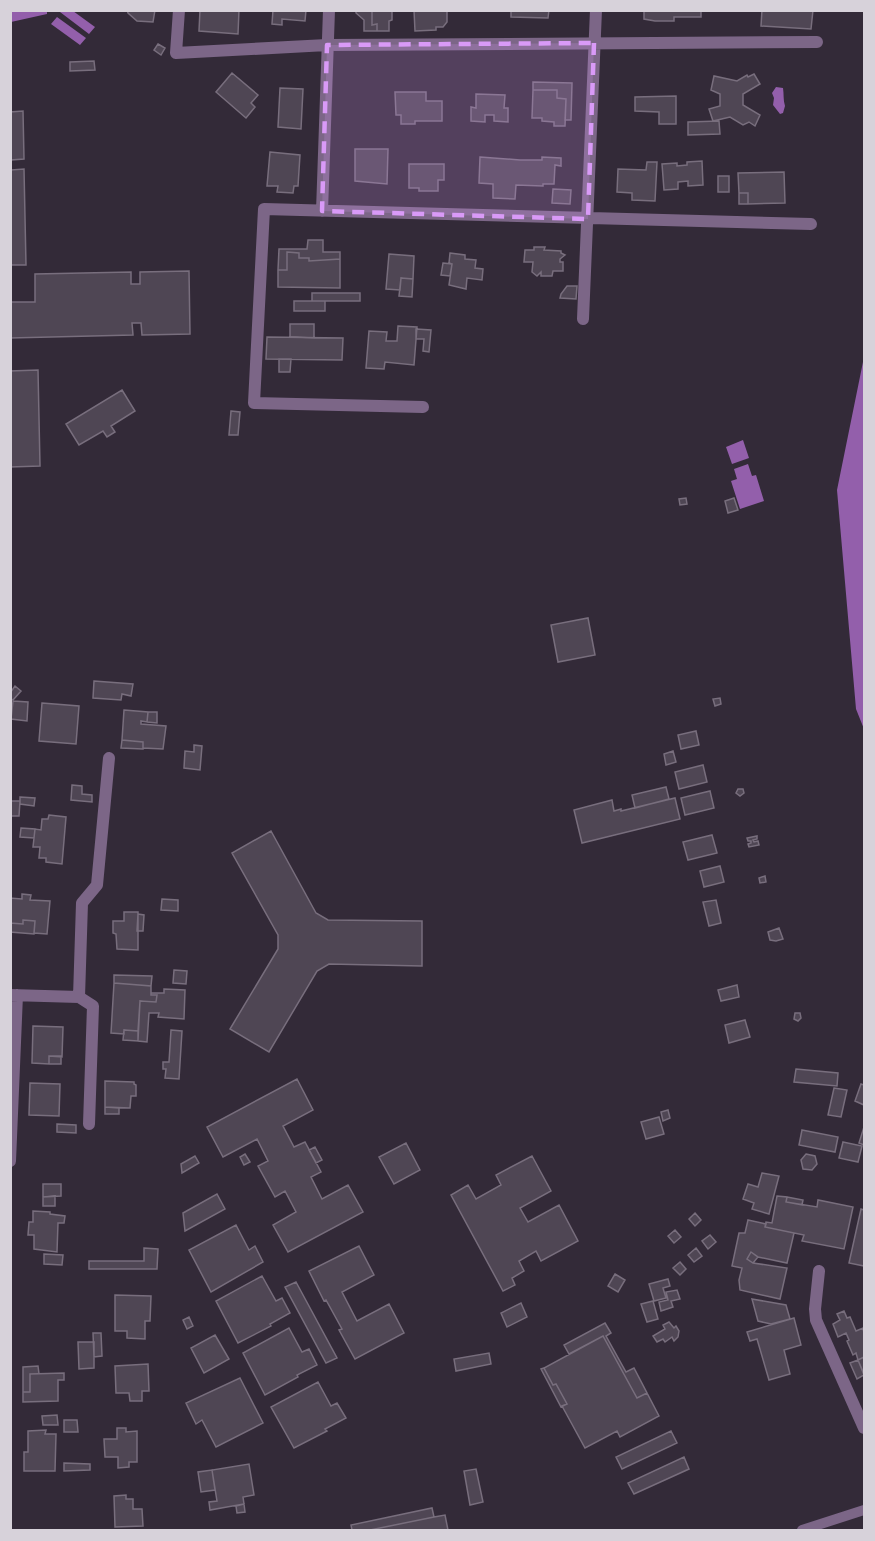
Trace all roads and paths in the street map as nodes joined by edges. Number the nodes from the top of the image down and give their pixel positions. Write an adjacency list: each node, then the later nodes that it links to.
1 (179, 10): 6 (street)
2 (328, 10): 6 (street)
3 (596, 10): 5 (street)
4 (818, 42): 5 (street)
5 (594, 43): 6 (street); 8 (street)
6 (327, 45): 7 (street)
7 (322, 211): 8 (street); 11 (street)
8 (588, 219): 9 (street); 10 (street)
9 (811, 224)
10 (583, 319)
11 (423, 407)
12 (109, 758): 14 (street)
13 (14, 995): 14 (street); 16 (street)
14 (79, 997): 15 (street)
15 (89, 1124)
16 (10, 1161)
17 (819, 1272): 18 (street)
18 (864, 1428)
19 (864, 1510): 20 (lane)
20 (802, 1530)

